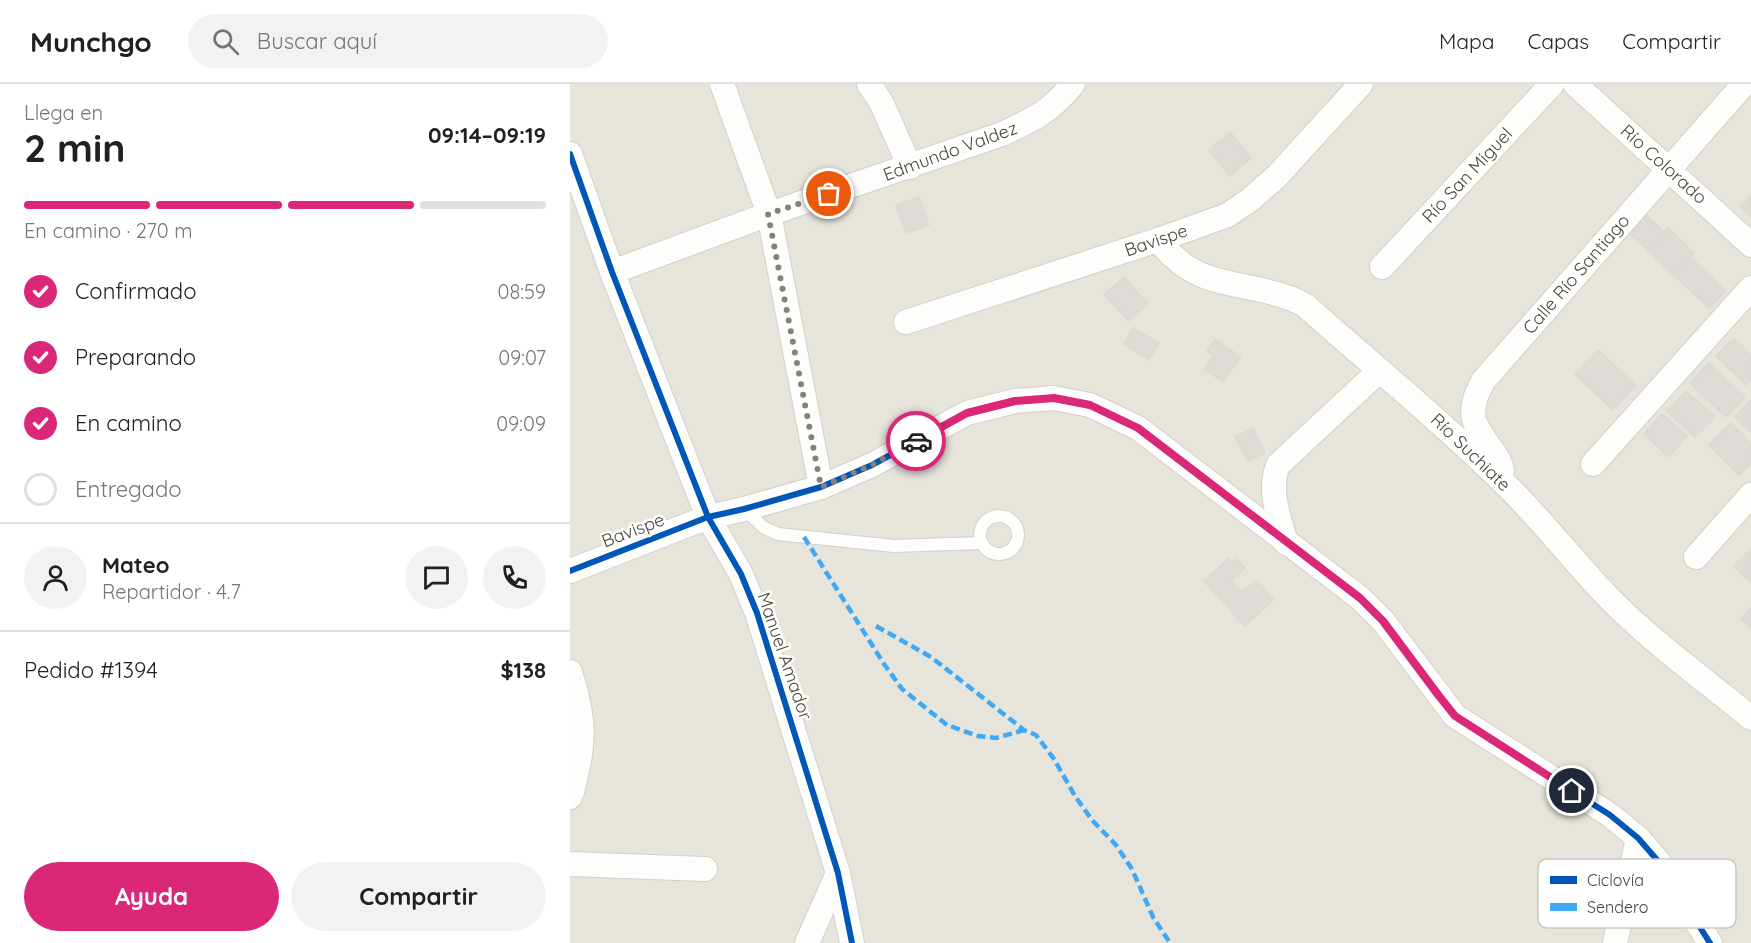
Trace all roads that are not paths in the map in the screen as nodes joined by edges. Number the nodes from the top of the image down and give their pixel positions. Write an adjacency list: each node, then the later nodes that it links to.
1 (722, 84): 11 (street)
2 (869, 84): 9 (street)
3 (1073, 84): 9 (street, Edmundo Valdez)
4 (1361, 84): 12 (street, Bavispe)
5 (1552, 84): 14 (street, Río San Miguel)
6 (1575, 84): 10 (street, Río Colorado)
7 (1744, 84): 10 (street, Calle Río Santiago)
8 (570, 154): 15 (street, Manuel Amador)
9 (910, 167): 11 (street, Edmundo Valdez)
10 (1670, 169): 13 (street, Río Colorado); 20 (street, Calle Río Santiago)
11 (768, 214): 15 (street, Edmundo Valdez); 21 (street)
12 (1158, 240): 17 (street, Bavispe); 18 (street, Río Suchiate)
13 (1751, 245)
14 (1383, 267)
15 (612, 272): 24 (street, Manuel Amador)
16 (1751, 288): 19 (street)
17 (906, 322)
18 (1379, 371): 20 (street, Río Suchiate); 26 (street)
19 (1593, 464)
20 (1504, 482): 30 (street, Río Suchiate)
21 (821, 487): 23 (street, Bavispe); 26 (street, Bavispe)
22 (1751, 495): 27 (street)
23 (744, 509): 24 (street, Bavispe); 25 (lane)
24 (708, 517): 28 (street, Bavispe); 38 (street, Manuel Amador)
25 (981, 543)
26 (1286, 543): 33 (street, Bavispe)
27 (1696, 557)
28 (570, 571)
29 (570, 672): 31 (street)
30 (1751, 718)
31 (575, 757): 32 (street)
32 (570, 797)
33 (1638, 838): 34 (street); 35 (street, Bavispe)
34 (1633, 859)
35 (1656, 859)
36 (570, 864): 37 (street)
37 (705, 869)
38 (838, 873): 41 (street); 42 (street, Manuel Amador)
39 (1618, 928): 43 (street)
40 (1700, 928): 44 (street, Bavispe)
41 (807, 943)
42 (852, 943)
43 (1615, 943)
44 (1710, 943)

